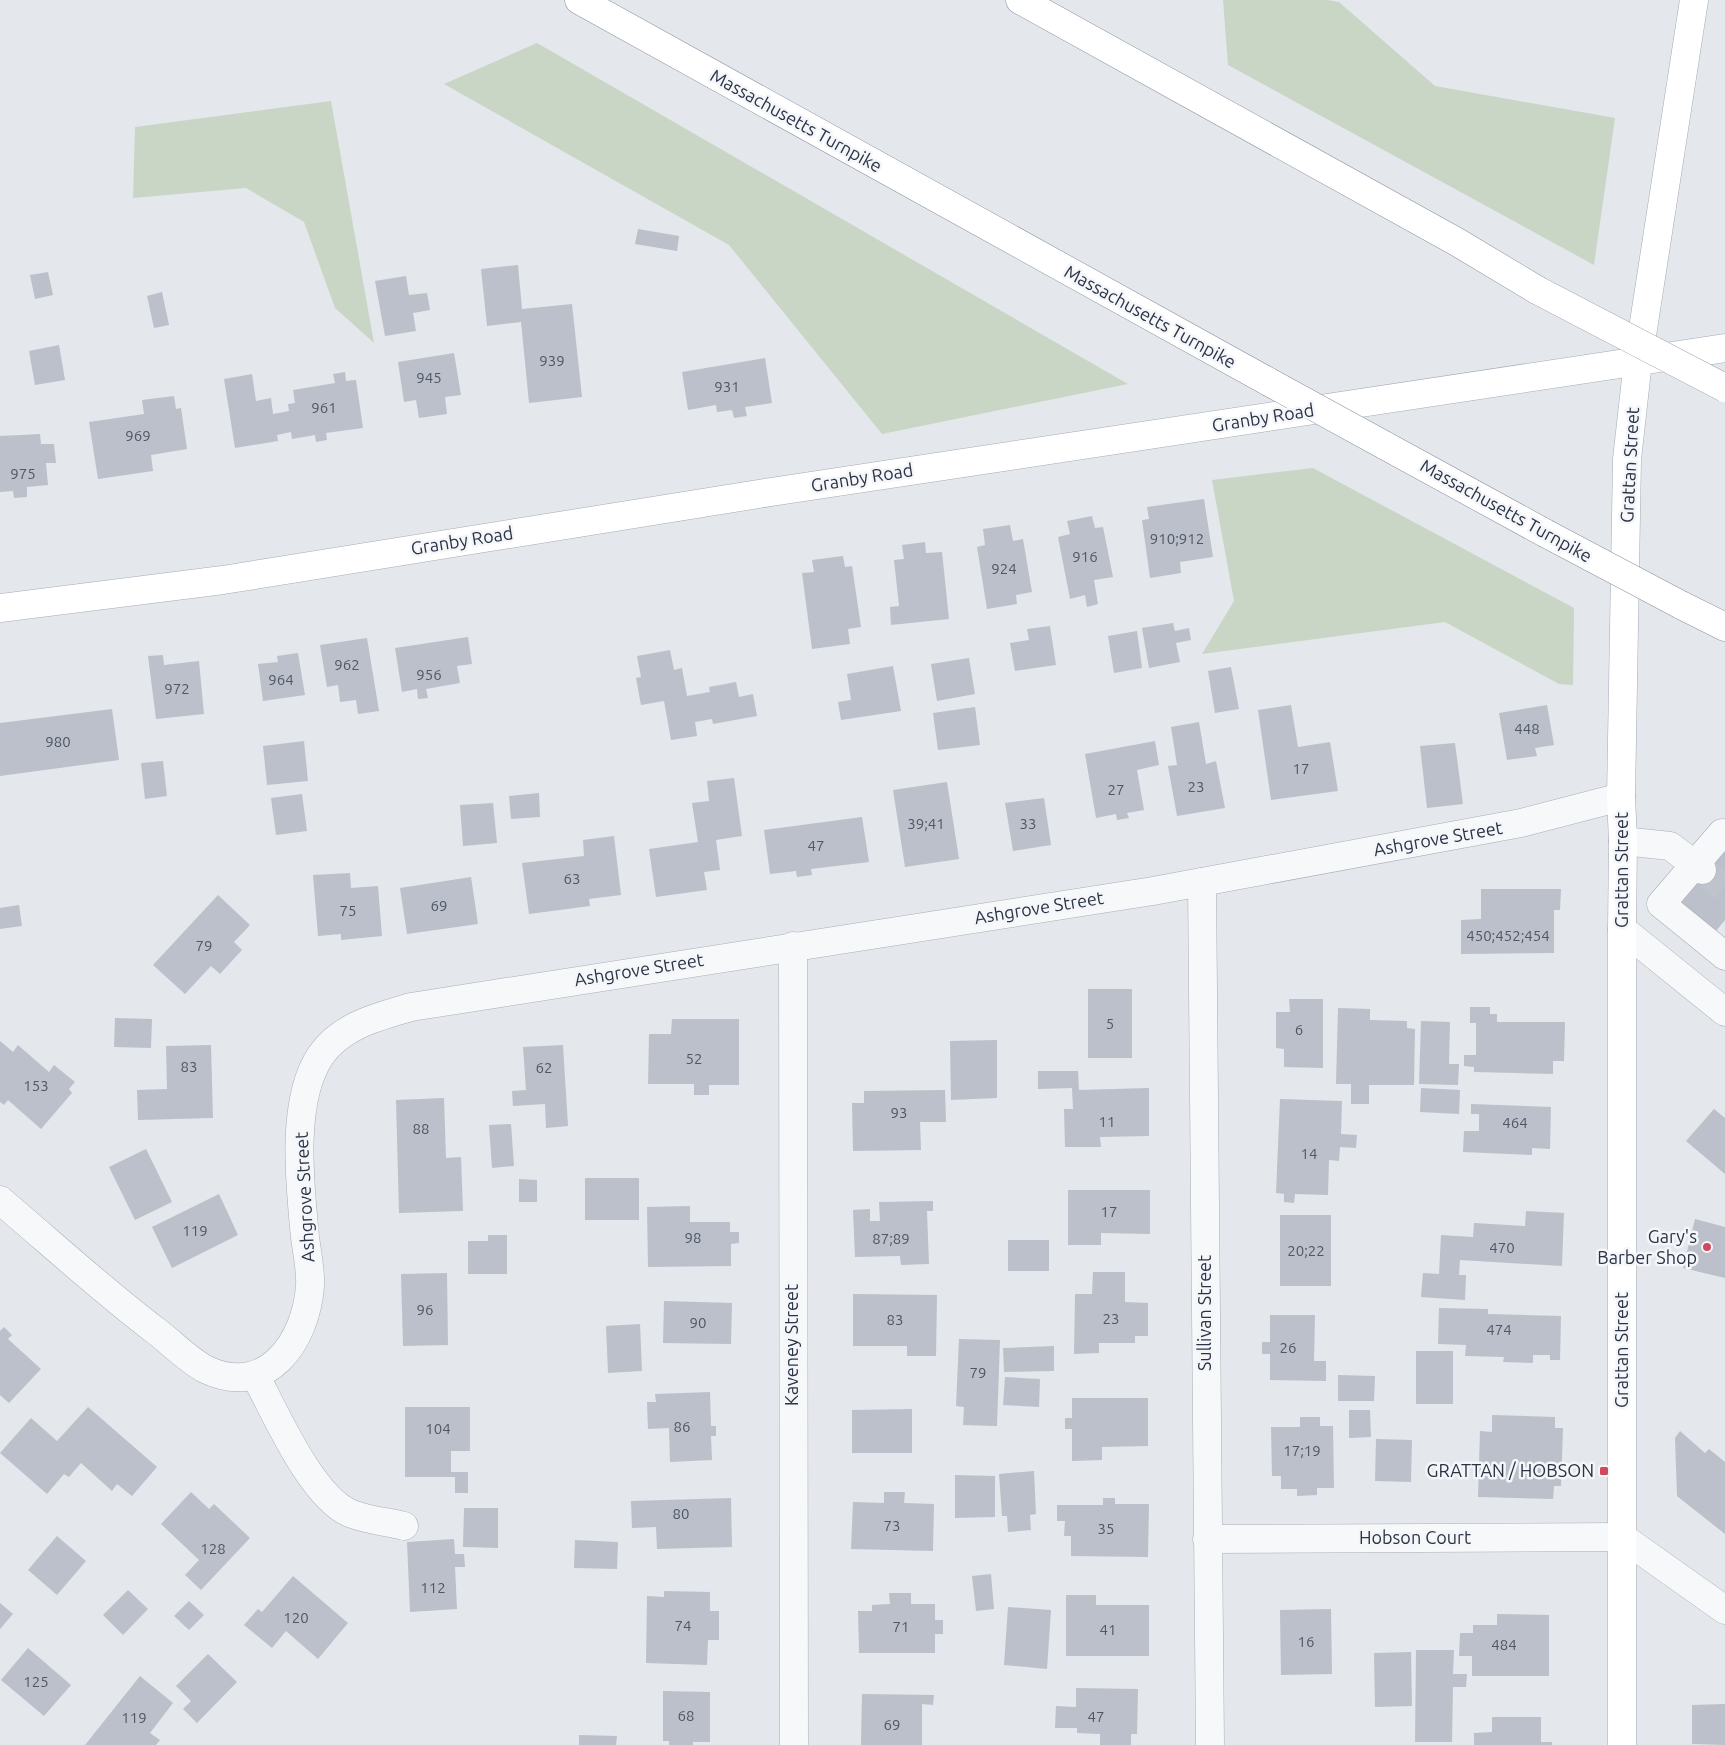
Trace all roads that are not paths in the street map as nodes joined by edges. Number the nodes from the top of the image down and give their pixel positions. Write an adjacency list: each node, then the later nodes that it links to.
1 (579, 0): 8 (main road, Massachusetts Turnpike, bridge)
2 (1020, 0): 6 (main road, bridge)
3 (1694, 0): 5 (main road, Grattan Street)
4 (1725, 348): 5 (main road, Granby Road)
5 (1638, 361): 7 (main road, Granby Road); 9 (main road, Grattan Street)
6 (1725, 388)
7 (0, 608)
8 (1725, 627)
9 (1622, 797): 11 (main road, Grattan Street); 13 (street, Ashgrove Street)
10 (1725, 835): 12 (street)
11 (1623, 841): 12 (street); 14 (main road, Grattan Street)
12 (1699, 867): 16 (street)
13 (1202, 882): 15 (street, Ashgrove Street); 22 (street, Sullivan Street)
14 (1622, 929): 17 (street); 21 (main road, Grattan Street)
15 (793, 946): 19 (street, Ashgrove Street); 24 (street, Kaveney Street)
16 (1725, 956)
17 (1723, 1006)
18 (0, 1200): 19 (street, Ashgrove Street)
19 (254, 1375): 20 (street)
20 (404, 1526)
21 (1622, 1537): 22 (street, Hobson Court); 23 (street); 26 (main road, Grattan Street)
22 (1207, 1539): 25 (street, Sullivan Street)
23 (1725, 1610)
24 (794, 1745)
25 (1210, 1745)
26 (1622, 1745)

